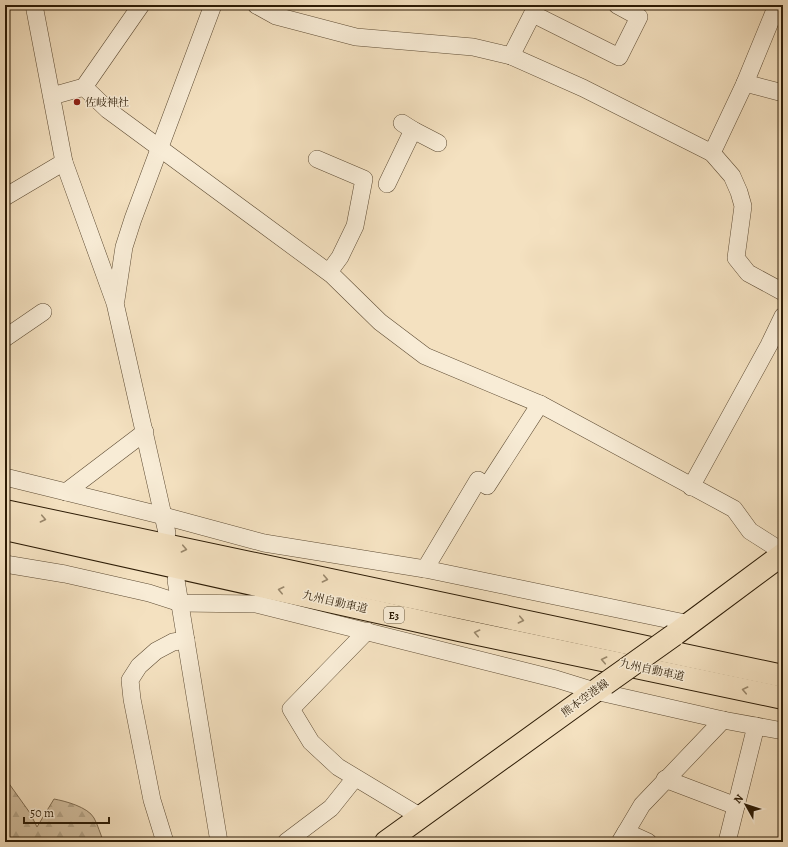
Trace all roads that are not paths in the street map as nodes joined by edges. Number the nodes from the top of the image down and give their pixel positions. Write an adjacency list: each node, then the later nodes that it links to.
1 (34, 5): 12 (street)
2 (141, 5): 10 (street)
3 (213, 5): 14 (street)
4 (256, 5): 8 (street)
5 (617, 5): 7 (street)
6 (777, 5): 9 (street)
7 (535, 10): 8 (street)
8 (511, 56): 15 (street)
9 (746, 82): 11 (street); 15 (street)
10 (84, 87): 12 (street); 14 (street)
11 (783, 93)
12 (52, 96): 17 (street)
13 (438, 143): 18 (street)
14 (160, 147): 20 (street); 22 (street)
15 (712, 153): 21 (street)
16 (317, 159): 20 (street)
17 (64, 162): 19 (street); 22 (street)
18 (387, 184)
19 (5, 197)
20 (329, 272): 26 (street)
21 (783, 292)
22 (116, 303): 27 (street)
23 (43, 312): 25 (street)
24 (783, 316): 29 (street)
25 (5, 338)
26 (540, 404): 29 (street); 37 (street)
27 (145, 432): 30 (street); 32 (street)
28 (5, 477): 30 (street)
29 (691, 487): 35 (street)
30 (66, 492): 32 (street)
31 (5, 511): 43 (main road, 九州自動車道 / E3, one-way to 43)
32 (164, 516): 34 (street); 37 (street)
33 (5, 529): 45 (main road, 九州自動車道 / E3, one-way to 33)
34 (167, 533)
35 (783, 553): 40 (main road, 熊本空港線)
36 (5, 564): 39 (street)
37 (425, 569): 40 (street)
38 (176, 580): 39 (street)
39 (180, 603): 41 (street); 42 (street)
40 (682, 630): 44 (main road, 熊本空港線, bridge)
41 (367, 632): 44 (street); 49 (street)
42 (186, 640): 54 (street); 55 (street)
43 (783, 676)
44 (600, 687): 46 (street); 52 (main road, 熊本空港線)
45 (783, 698)
46 (723, 720): 47 (street); 50 (street)
47 (756, 726): 48 (street); 51 (street)
48 (783, 731)
49 (355, 778): 52 (street); 56 (street)
50 (665, 779): 51 (street); 53 (street)
51 (736, 806): 59 (street)
52 (421, 817): 57 (main road, 熊本空港線)
53 (623, 837): 58 (street)
54 (165, 842)
55 (219, 842)
56 (286, 842)
57 (386, 842)
58 (648, 842)
59 (727, 842)

